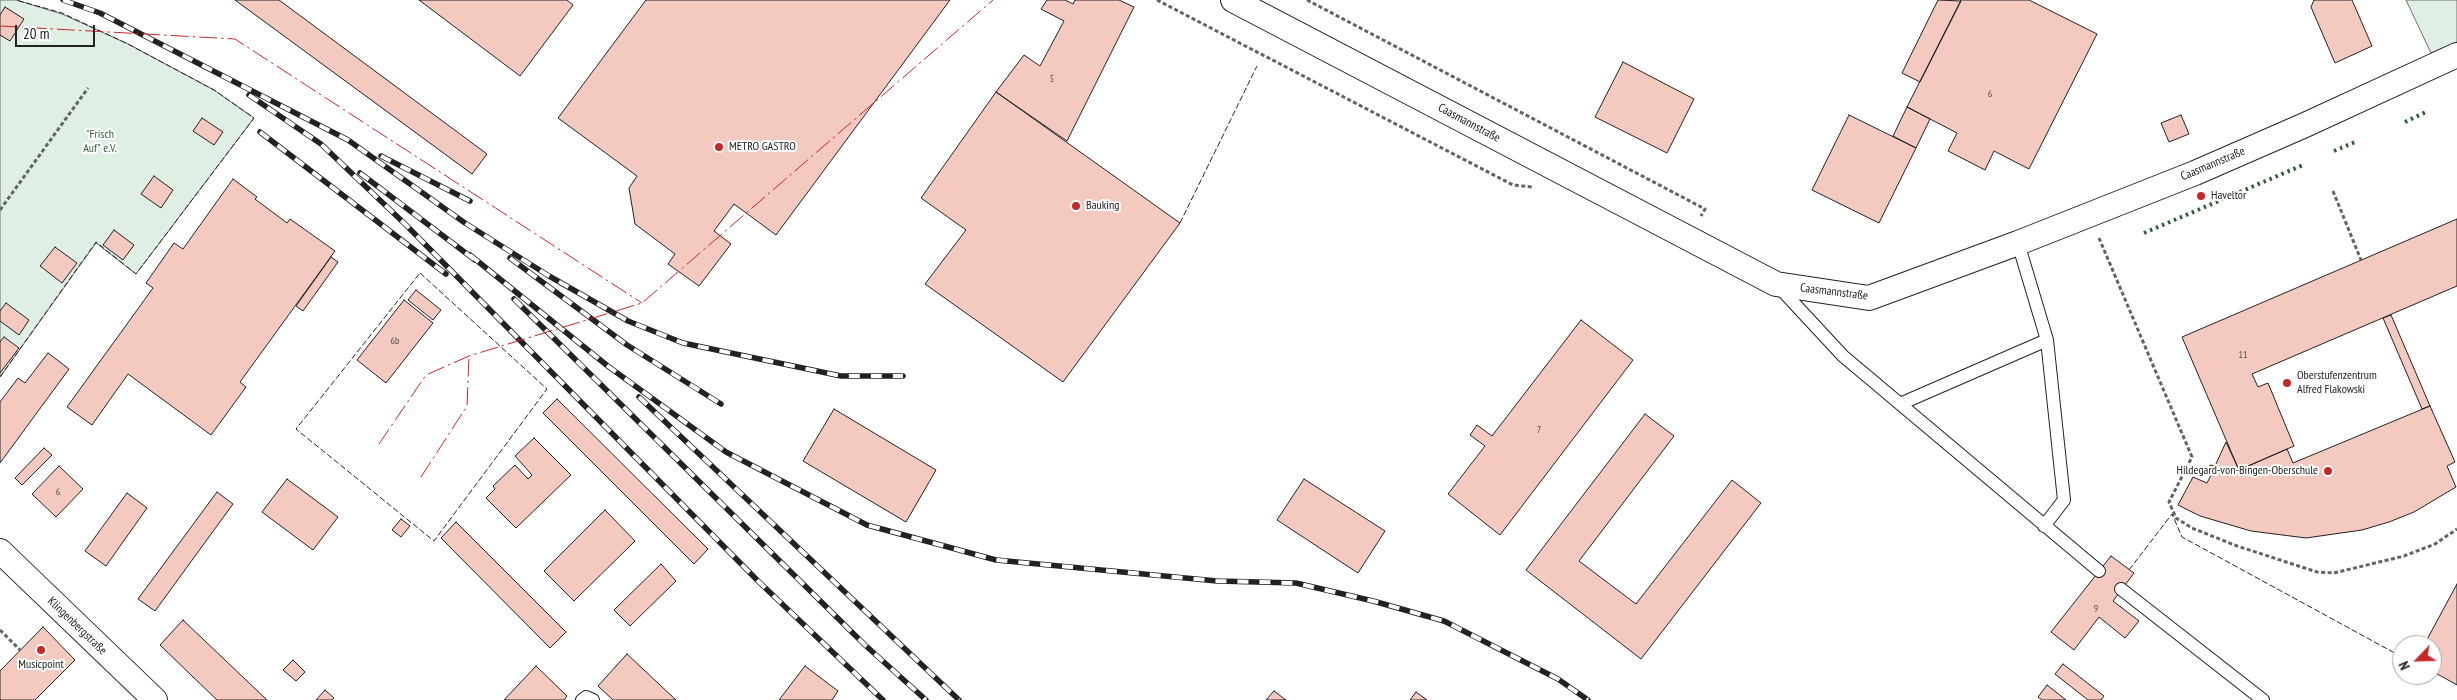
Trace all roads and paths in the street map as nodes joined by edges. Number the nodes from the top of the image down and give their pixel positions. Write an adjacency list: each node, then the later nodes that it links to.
1 (1157, 0): 6 (path)
2 (1233, 0): 10 (street, Caasmannstraße)
3 (1307, 0): 10 (path)
4 (2457, 55): 11 (street, Caasmannstraße)
5 (88, 88): 8 (path)
6 (1540, 188)
7 (2333, 191): 12 (path)
8 (0, 210)
9 (2096, 231): 17 (path)
10 (1690, 239): 13 (street, Caasmannstraße)
11 (2018, 243): 13 (street, Caasmannstraße); 14 (lane)
12 (2362, 260)
13 (1776, 284): 15 (lane)
14 (2047, 340): 15 (lane); 16 (lane)
15 (1900, 404): 16 (lane)
16 (2044, 526): 19 (lane)
17 (2457, 529)
18 (2, 558): 23 (street, Klingenbergstraße)
19 (2099, 572)
20 (2121, 589): 26 (lane)
21 (0, 630): 22 (path)
22 (20, 650)
23 (155, 700)
24 (582, 700): 25 (lane)
25 (593, 700)
26 (2263, 700)

